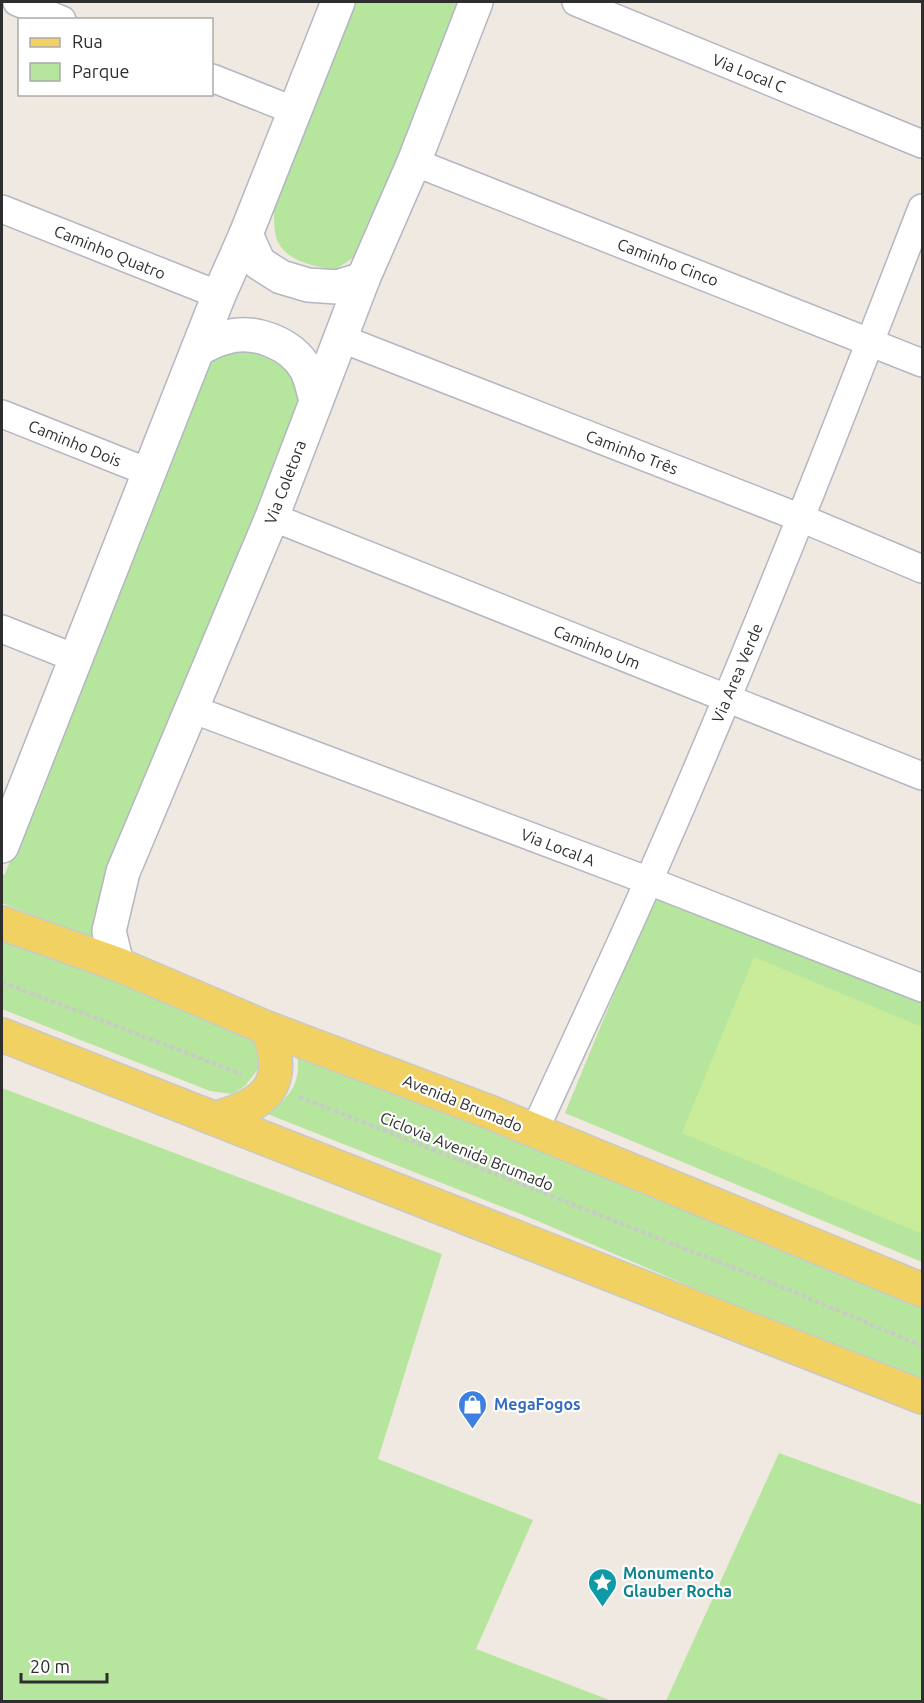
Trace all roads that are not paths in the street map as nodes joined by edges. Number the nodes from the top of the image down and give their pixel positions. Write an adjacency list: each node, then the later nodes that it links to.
1 (17, 2): 5 (street)
2 (338, 2): 7 (street)
3 (476, 2): 9 (street, Via Coletora)
4 (576, 2): 8 (street, Via Local C)
5 (57, 18)
6 (213, 78): 7 (street)
7 (295, 111): 12 (street)
8 (922, 144)
9 (414, 162): 13 (street, Via Coletora); 16 (street, Caminho Cinco)
10 (922, 208): 16 (street, Via Area Verde)
11 (2, 209): 14 (street, Caminho Quatro)
12 (246, 234): 13 (street); 14 (street)
13 (363, 279): 15 (street, Via Coletora)
14 (219, 295): 17 (street)
15 (340, 338): 19 (street, Via Coletora); 23 (street, Caminho Três)
16 (871, 341): 18 (street, Caminho Cinco); 23 (street, Via Area Verde)
17 (198, 349): 19 (street); 21 (street)
18 (922, 363)
19 (316, 400): 22 (street, Via Coletora)
20 (2, 414): 21 (street, Caminho Dois)
21 (148, 472): 26 (street)
22 (272, 517): 27 (street, Caminho Um); 28 (street, Via Coletora)
23 (801, 518): 24 (street, Caminho Três); 27 (street, Via Area Verde)
24 (922, 569)
25 (2, 628): 26 (street)
26 (75, 658): 30 (street)
27 (727, 699): 29 (street, Caminho Um); 31 (street, Via Area Verde)
28 (192, 709): 31 (street, Via Local A); 33 (street, Via Coletora)
29 (922, 776)
30 (2, 846)
31 (649, 881): 34 (street, Via Local A); 38 (street, Via Area Verde)
32 (2, 923): 33 (main road, Avenida Brumado)
33 (117, 964): 35 (main road, Avenida Brumado)
34 (922, 988)
35 (267, 1028): 37 (main road); 38 (main road, Avenida Brumado)
36 (2, 1035): 37 (main road)
37 (217, 1118): 40 (main road)
38 (534, 1131): 39 (main road, Avenida Brumado)
39 (922, 1290)
40 (922, 1397)

